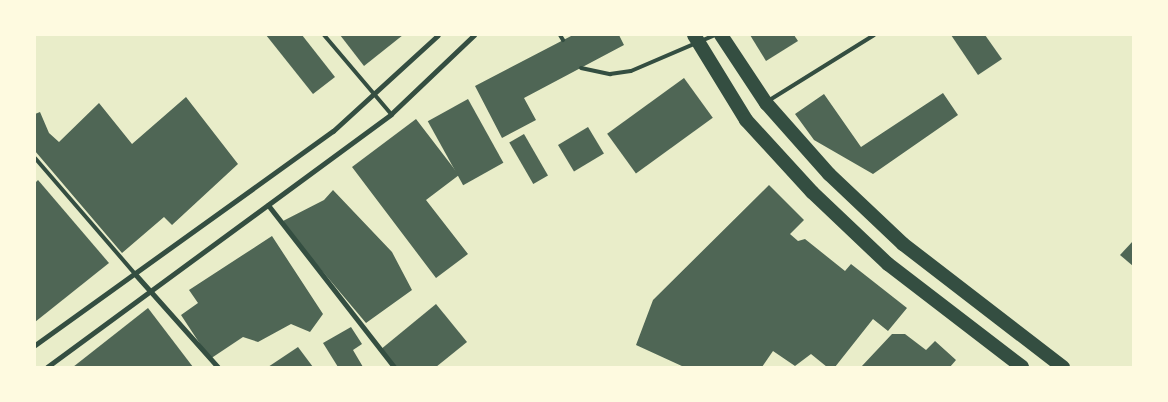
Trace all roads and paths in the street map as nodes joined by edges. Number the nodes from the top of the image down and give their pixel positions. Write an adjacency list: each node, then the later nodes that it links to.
1 (324, 35): 11 (lane)
2 (438, 35): 11 (street)
3 (474, 35): 13 (street)
4 (560, 35): 8 (lane)
5 (715, 35): 9 (lane)
6 (721, 35): 12 (highway)
7 (874, 35): 12 (lane)
8 (563, 40)
9 (696, 40): 10 (lane); 22 (highway)
10 (581, 68)
11 (374, 97): 13 (lane); 16 (street)
12 (766, 103): 23 (highway)
13 (391, 114): 15 (street)
14 (35, 158): 16 (lane)
15 (268, 205): 17 (street); 21 (street)
16 (134, 274): 17 (street); 18 (street)
17 (152, 293): 19 (street); 20 (street)
18 (35, 345)
19 (47, 367)
20 (218, 367)
21 (394, 367)
22 (1022, 367)
23 (1063, 367)

